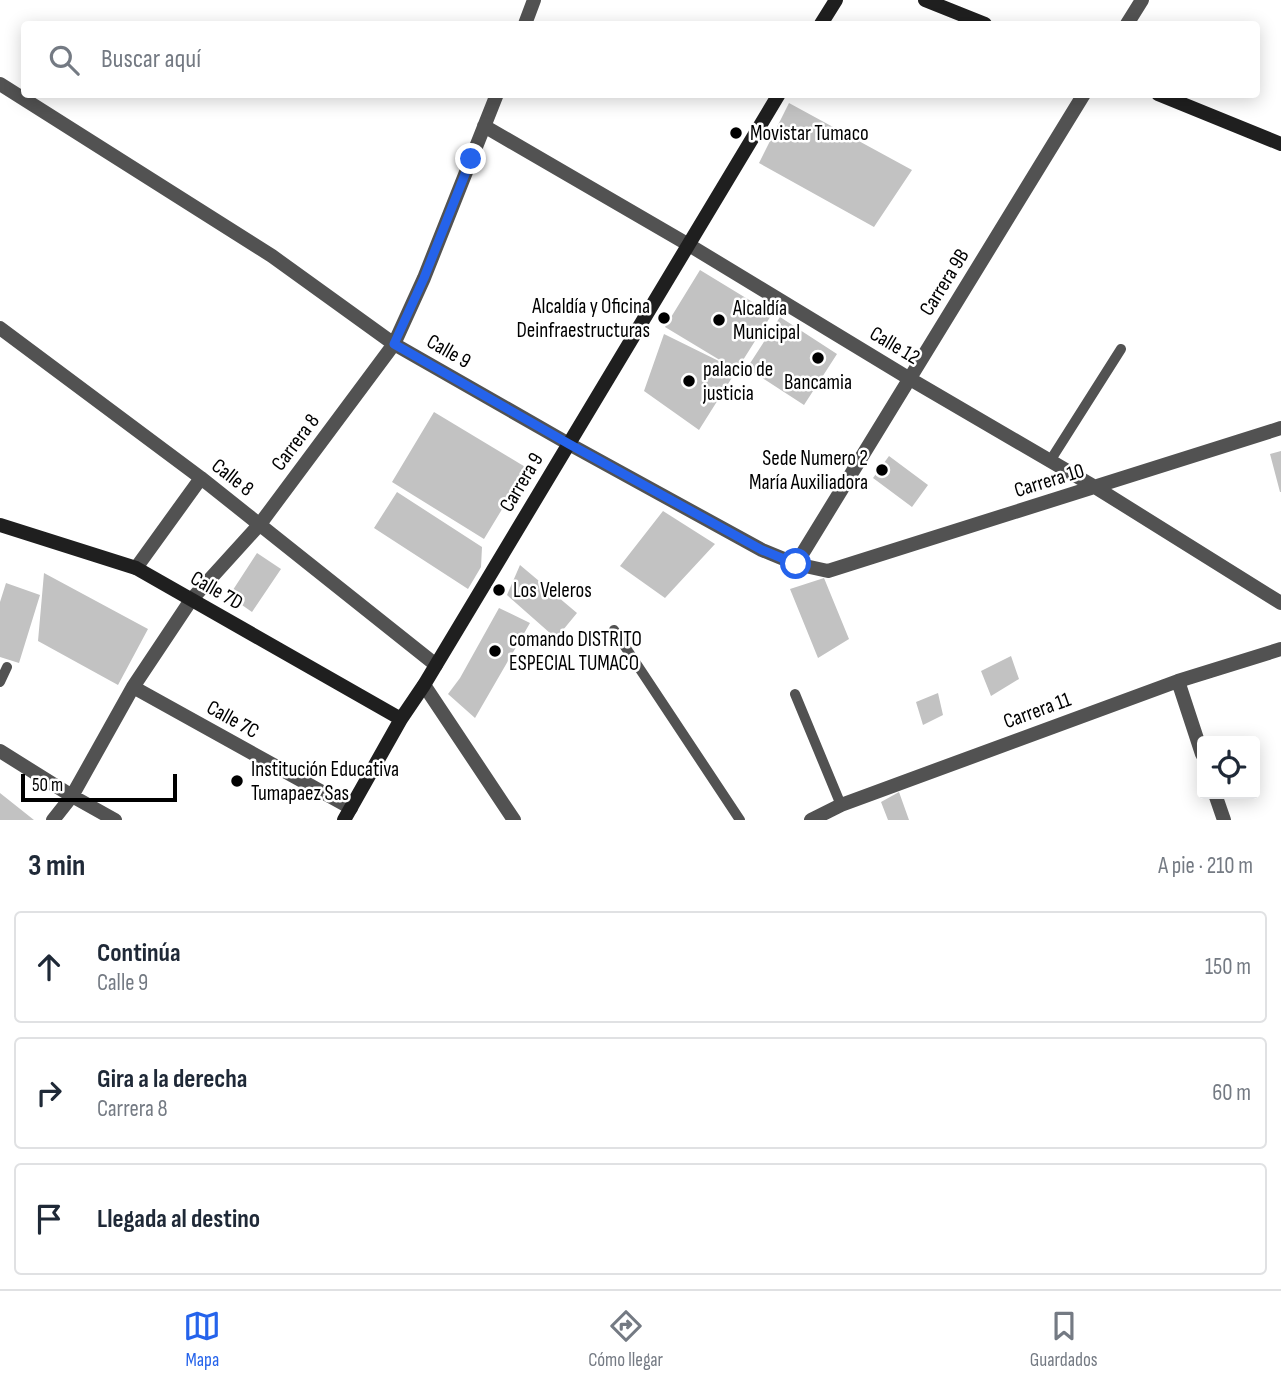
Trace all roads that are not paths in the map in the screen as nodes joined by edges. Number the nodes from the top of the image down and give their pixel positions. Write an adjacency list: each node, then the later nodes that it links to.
1 (534, 0): 5 (street)
2 (836, 0): 6 (main road)
3 (925, 0): 7 (main road)
4 (1142, 0): 8 (street)
5 (526, 21)
6 (823, 21)
7 (978, 21)
8 (1129, 21)
9 (0, 84): 10 (street, Calle 9)
10 (21, 97)
11 (22, 98): 20 (street, Calle 9)
12 (495, 98): 16 (street, Carrera 8)
13 (777, 98): 18 (main road, Carrera 9)
14 (1082, 98): 22 (street, Carrera 9B)
15 (1168, 98): 17 (main road)
16 (484, 126): 18 (street, Calle 12); 20 (street, Carrera 8)
17 (1281, 144)
18 (689, 245): 22 (street, Calle 12); 24 (main road, Carrera 9)
19 (0, 329): 26 (street, Calle 8)
20 (394, 344): 24 (street, Calle 9); 28 (street, Carrera 8)
21 (1121, 349): 25 (lane)
22 (910, 379): 25 (street, Calle 12); 30 (street, Carrera 9B)
23 (1281, 428): 27 (street, Carrera 10)
24 (569, 444): 30 (street, Calle 9); 37 (main road, Carrera 9)
25 (1050, 461): 27 (street, Calle 12)
26 (201, 478): 28 (street, Calle 8); 31 (street)
27 (1096, 487): 32 (street, Carrera 10); 34 (street, Calle 12)
28 (260, 524): 33 (street, Carrera 8); 37 (street, Calle 8)
29 (0, 525): 31 (main road, Calle 7D)
30 (796, 564): 32 (street, Calle 9)
31 (136, 568): 33 (main road, Calle 7D)
32 (828, 570)
33 (191, 600): 42 (street, Carrera 8); 44 (main road, Calle 7D)
34 (1281, 603)
35 (614, 631): 54 (lane)
36 (1281, 649): 39 (street, Carrera 11)
37 (436, 665): 41 (main road, Carrera 9)
38 (7, 667): 40 (lane)
39 (1178, 681): 45 (street); 49 (street, Carrera 11)
40 (0, 682)
41 (424, 685): 44 (main road, Carrera 9); 53 (street)
42 (132, 687): 47 (street, Carrera 8); 50 (street, Calle 7C)
43 (794, 694): 49 (lane)
44 (401, 719): 50 (main road, Carrera 9)
45 (1197, 739)
46 (0, 751): 47 (street)
47 (72, 796): 51 (street, Carrera 8); 52 (street)
48 (1217, 799): 56 (street)
49 (841, 805): 55 (street, Carrera 11)
50 (347, 814)
51 (53, 820)
52 (115, 820)
53 (514, 820)
54 (740, 820)
55 (811, 820)
56 (1224, 820)

